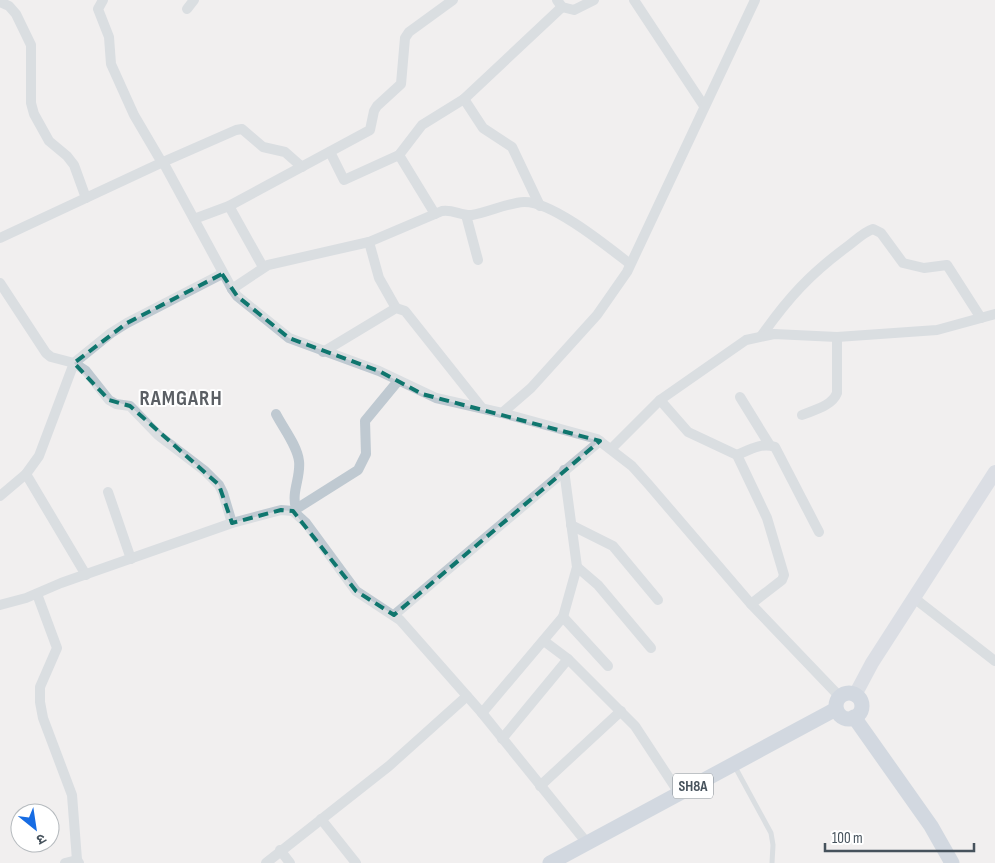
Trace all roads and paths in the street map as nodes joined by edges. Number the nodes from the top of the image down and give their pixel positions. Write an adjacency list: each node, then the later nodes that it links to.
1 (103, 0): 14 (street)
2 (194, 0): 9 (street)
3 (452, 0): 12 (street)
4 (594, 0): 8 (street)
5 (634, 0): 11 (street)
6 (755, 0): 11 (street)
7 (0, 2): 16 (street)
8 (560, 4): 10 (street)
9 (187, 9)
10 (464, 99): 13 (street); 18 (street)
11 (704, 106): 25 (street)
12 (330, 152): 13 (street); 15 (street)
13 (399, 155): 19 (street)
14 (162, 162): 15 (street); 16 (street); 21 (street)
15 (302, 167): 17 (street)
16 (86, 198): 22 (street)
17 (230, 206): 21 (street); 26 (street)
18 (540, 206): 20 (street); 25 (street)
19 (435, 214): 20 (street); 23 (street)
20 (466, 215): 24 (street)
21 (194, 220): 27 (street)
22 (0, 238)
23 (369, 242): 26 (street); 30 (street)
24 (478, 260)
25 (630, 264): 42 (street)
26 (263, 267): 29 (street)
27 (222, 274): 29 (street); 36 (street)
28 (0, 283): 36 (street)
29 (232, 289): 35 (street)
30 (396, 308): 35 (street); 40 (street)
31 (995, 314): 32 (street)
32 (981, 318): 33 (street); 34 (street)
33 (762, 335): 34 (street); 39 (street)
34 (837, 337): 43 (street)
35 (323, 352): 37 (street)
36 (74, 363): 50 (street); 54 (street)
37 (398, 381): 40 (street); 53 (street)
38 (740, 397): 45 (street)
39 (660, 400): 46 (street); 47 (street)
40 (482, 408): 42 (street)
41 (276, 414): 53 (street)
42 (506, 414): 44 (street)
43 (802, 415)
44 (598, 440): 46 (street); 48 (street)
45 (768, 444): 47 (street); 56 (street)
46 (611, 449): 63 (street)
47 (737, 455): 63 (street)
48 (564, 470): 55 (street); 65 (street)
49 (995, 472): 61 (main road)
50 (26, 474): 52 (street); 59 (street)
51 (108, 492): 57 (street)
52 (0, 496)
53 (295, 510): 54 (street); 65 (street)
54 (232, 523): 57 (street)
55 (571, 525): 58 (street); 62 (street)
56 (820, 532)
57 (131, 558): 59 (street)
58 (577, 567): 66 (street); 68 (street)
59 (86, 574): 60 (street)
60 (36, 594): 64 (street); 85 (street)
61 (914, 598): 70 (street); 72 (main road)
62 (658, 600)
63 (751, 604): 74 (street)
64 (0, 605)
65 (394, 615): 73 (street)
66 (563, 617): 67 (street); 71 (street)
67 (544, 641): 69 (street); 76 (street)
68 (651, 648)
69 (568, 659): 75 (street); 78 (street)
70 (995, 661)
71 (608, 666)
72 (855, 694): 74 (main road, SH8A); 77 (main road)
73 (467, 696): 76 (street); 82 (street)
74 (838, 703): 77 (main road); 79 (main road, SH8A)
75 (621, 711): 80 (street); 81 (street)
76 (482, 713): 78 (street)
77 (854, 717): 92 (main road)
78 (502, 739): 80 (street)
79 (733, 765): 81 (main road, SH8A); 91 (lane)
80 (540, 786): 83 (street)
81 (679, 793): 83 (main road, SH8A)
82 (321, 819): 84 (street); 89 (street)
83 (587, 843): 90 (main road, SH8A)
84 (280, 850): 87 (street); 88 (street)
85 (78, 862): 86 (street)
86 (65, 863)
87 (266, 863)
88 (290, 863)
89 (356, 863)
90 (550, 863)
91 (772, 863)
92 (952, 863)

